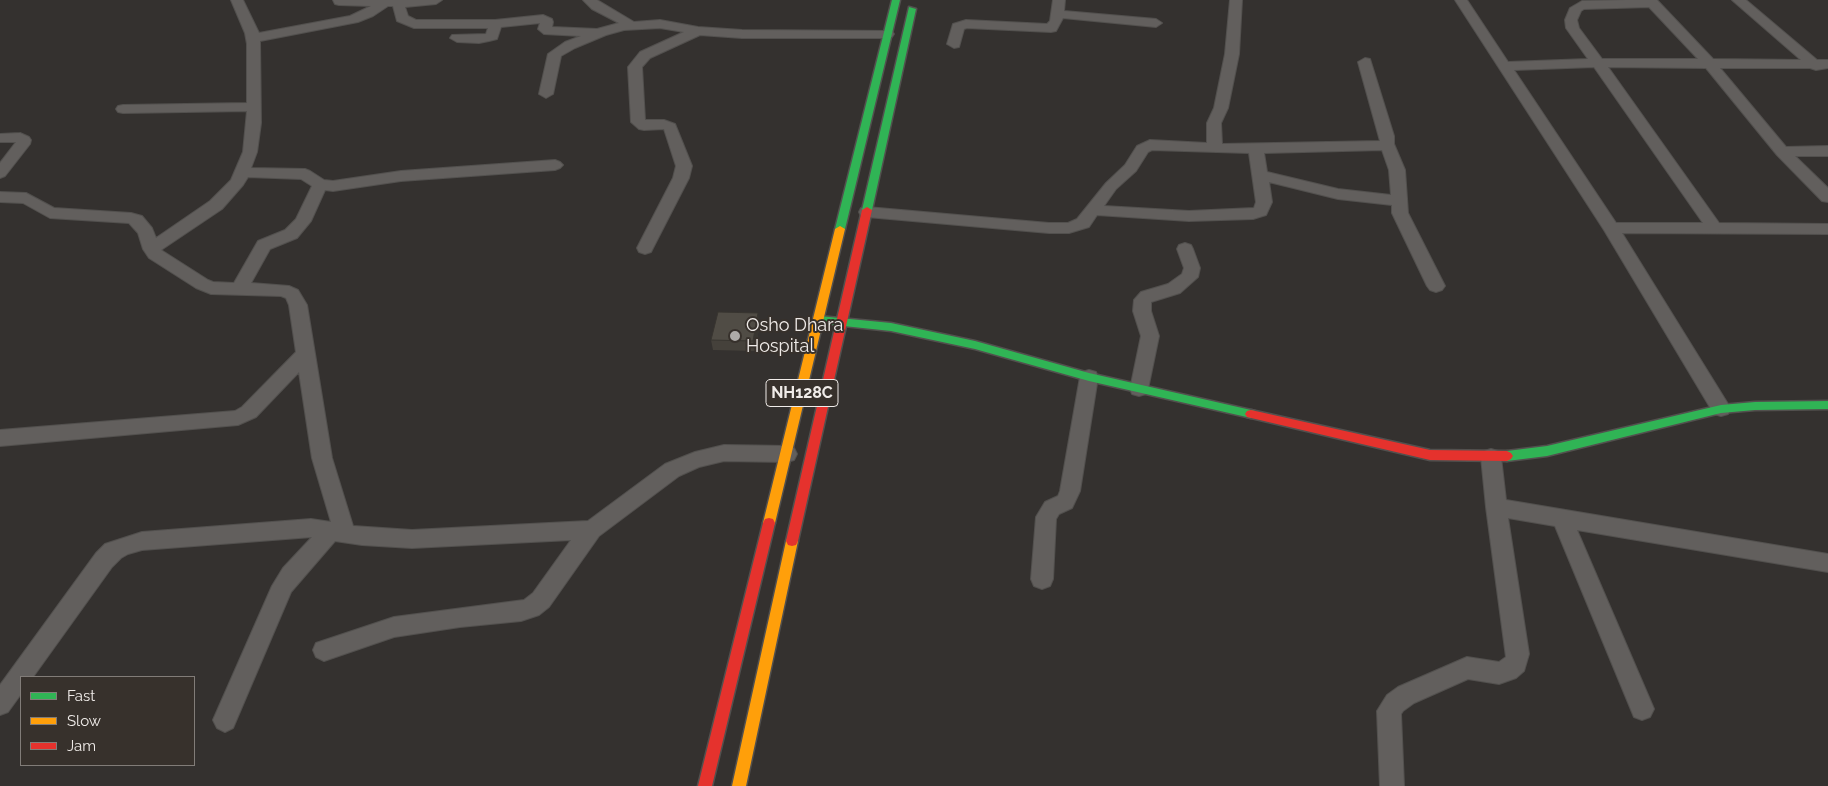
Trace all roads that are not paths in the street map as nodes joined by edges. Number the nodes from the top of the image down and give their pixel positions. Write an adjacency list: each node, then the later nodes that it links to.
1 (237, 0): 20 (street)
2 (436, 0): 12 (street)
3 (589, 0): 16 (street)
4 (896, 0): 19 (main road, NH128C)
5 (914, 0): 48 (main road, NH128C)
6 (1059, 0): 13 (street)
7 (1236, 0): 35 (street)
8 (1461, 0): 28 (street)
9 (1738, 0): 26 (street)
10 (339, 2): 12 (street)
11 (1651, 2): 24 (street); 25 (street)
12 (391, 3): 15 (street); 20 (street)
13 (1057, 14): 14 (street); 22 (street)
14 (1156, 23)
15 (495, 24): 18 (street); 21 (street)
16 (631, 25): 17 (street); 18 (street)
17 (698, 30): 19 (street); 52 (street)
18 (601, 32): 30 (street)
19 (887, 34): 57 (main road, NH128C)
20 (253, 38): 31 (street)
21 (457, 38)
22 (954, 44)
23 (1365, 62): 34 (street)
24 (1599, 63): 25 (street); 28 (street); 50 (street)
25 (1709, 63): 26 (street); 38 (street)
26 (1813, 64): 27 (street); 29 (street)
27 (1828, 64)
28 (1505, 66): 49 (street)
29 (1828, 77)
30 (546, 94)
31 (254, 107): 32 (street); 40 (street)
32 (124, 109)
33 (0, 138): 41 (street)
34 (1387, 144): 36 (street); 46 (street)
35 (1214, 148): 36 (street); 47 (street)
36 (1256, 148): 42 (street)
37 (1828, 151): 38 (street)
38 (1782, 152): 45 (street)
39 (555, 165): 43 (street)
40 (242, 172): 43 (street); 53 (street)
41 (0, 173)
42 (1260, 176): 46 (street); 47 (street)
43 (320, 185): 56 (street)
44 (0, 197): 53 (street)
45 (1828, 197)
46 (1399, 201): 55 (street)
47 (1093, 210): 48 (street)
48 (867, 212): 58 (main road, NH128C)
49 (1611, 228): 50 (street); 63 (street)
50 (1715, 229): 51 (street)
51 (1828, 229)
52 (645, 248)
53 (151, 249): 56 (street)
54 (1185, 249): 61 (street)
55 (1436, 286)
56 (239, 289): 59 (street)
57 (819, 320): 58 (main road); 65 (main road, NH128C)
58 (843, 321): 60 (main road); 80 (main road, NH128C)
59 (306, 354): 64 (street); 70 (street)
60 (1089, 377): 61 (main road); 72 (street)
61 (1140, 389): 66 (main road)
62 (1828, 405): 63 (main road)
63 (1721, 409): 66 (main road)
64 (0, 438)
65 (787, 454): 69 (street); 79 (main road, NH128C)
66 (1491, 457): 67 (street)
67 (1496, 507): 68 (street); 81 (street)
68 (1562, 519): 71 (street); 77 (street)
69 (592, 530): 70 (street); 73 (street)
70 (338, 532): 75 (street); 78 (street)
71 (1828, 563)
72 (1042, 579)
73 (324, 650)
74 (20, 676): 76 (street)
75 (20, 676)
76 (0, 704)
77 (1642, 709)
78 (225, 720)
79 (705, 786)
80 (739, 786)
81 (1392, 786)

